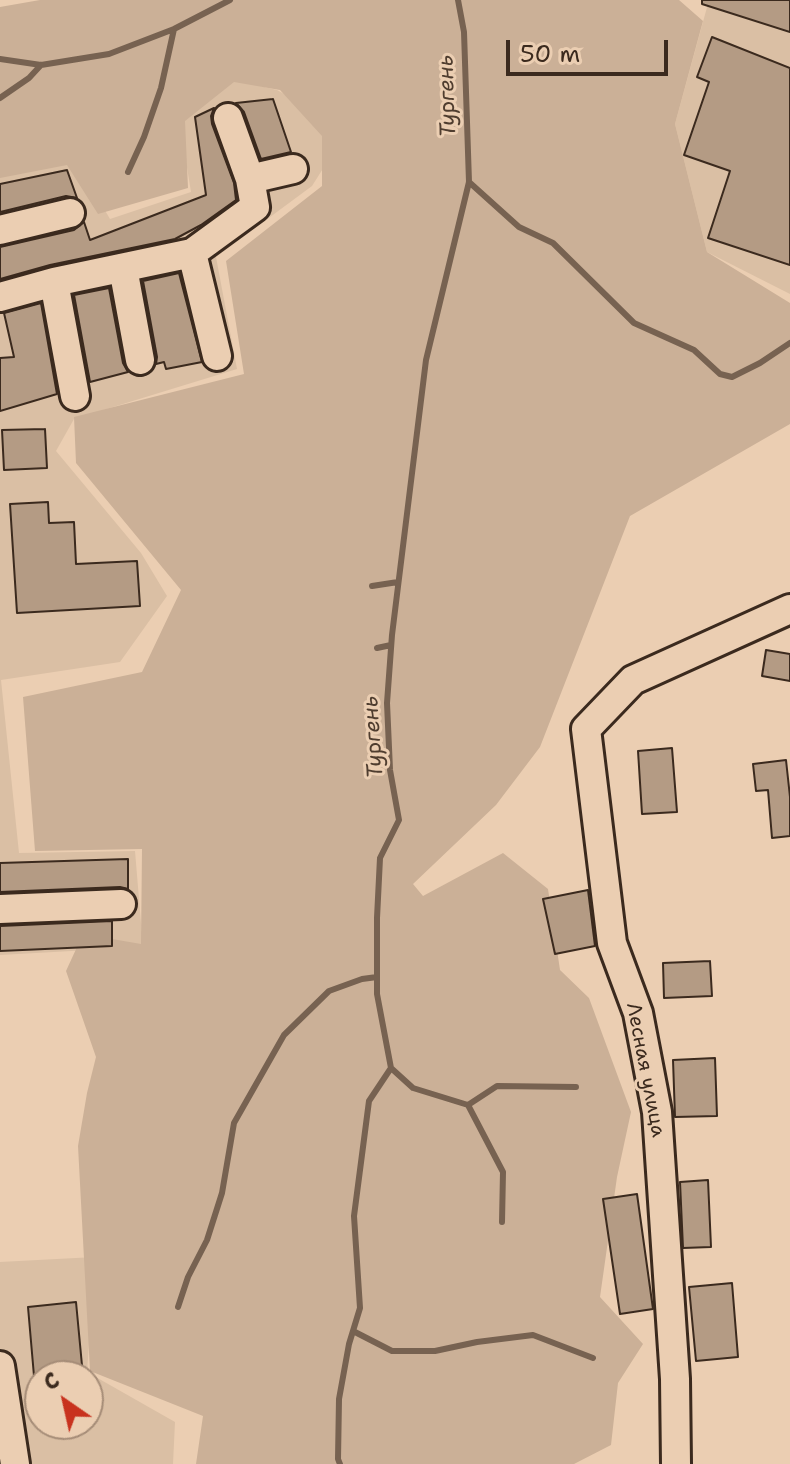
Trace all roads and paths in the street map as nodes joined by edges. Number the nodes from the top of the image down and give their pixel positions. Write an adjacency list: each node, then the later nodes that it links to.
1 (228, 118): 3 (street)
2 (293, 169): 3 (street)
3 (250, 179): 6 (street)
4 (70, 213): 5 (street)
5 (0, 230)
6 (192, 253): 7 (street); 10 (street)
7 (123, 268): 8 (street); 11 (street)
8 (54, 282): 9 (street); 12 (street)
9 (0, 297)
10 (217, 356)
11 (140, 360)
12 (75, 396)
13 (790, 609): 18 (street, Лесная улица)
14 (121, 904): 15 (street)
15 (0, 909)
16 (0, 1366): 17 (street)
17 (15, 1464)
18 (676, 1464)

